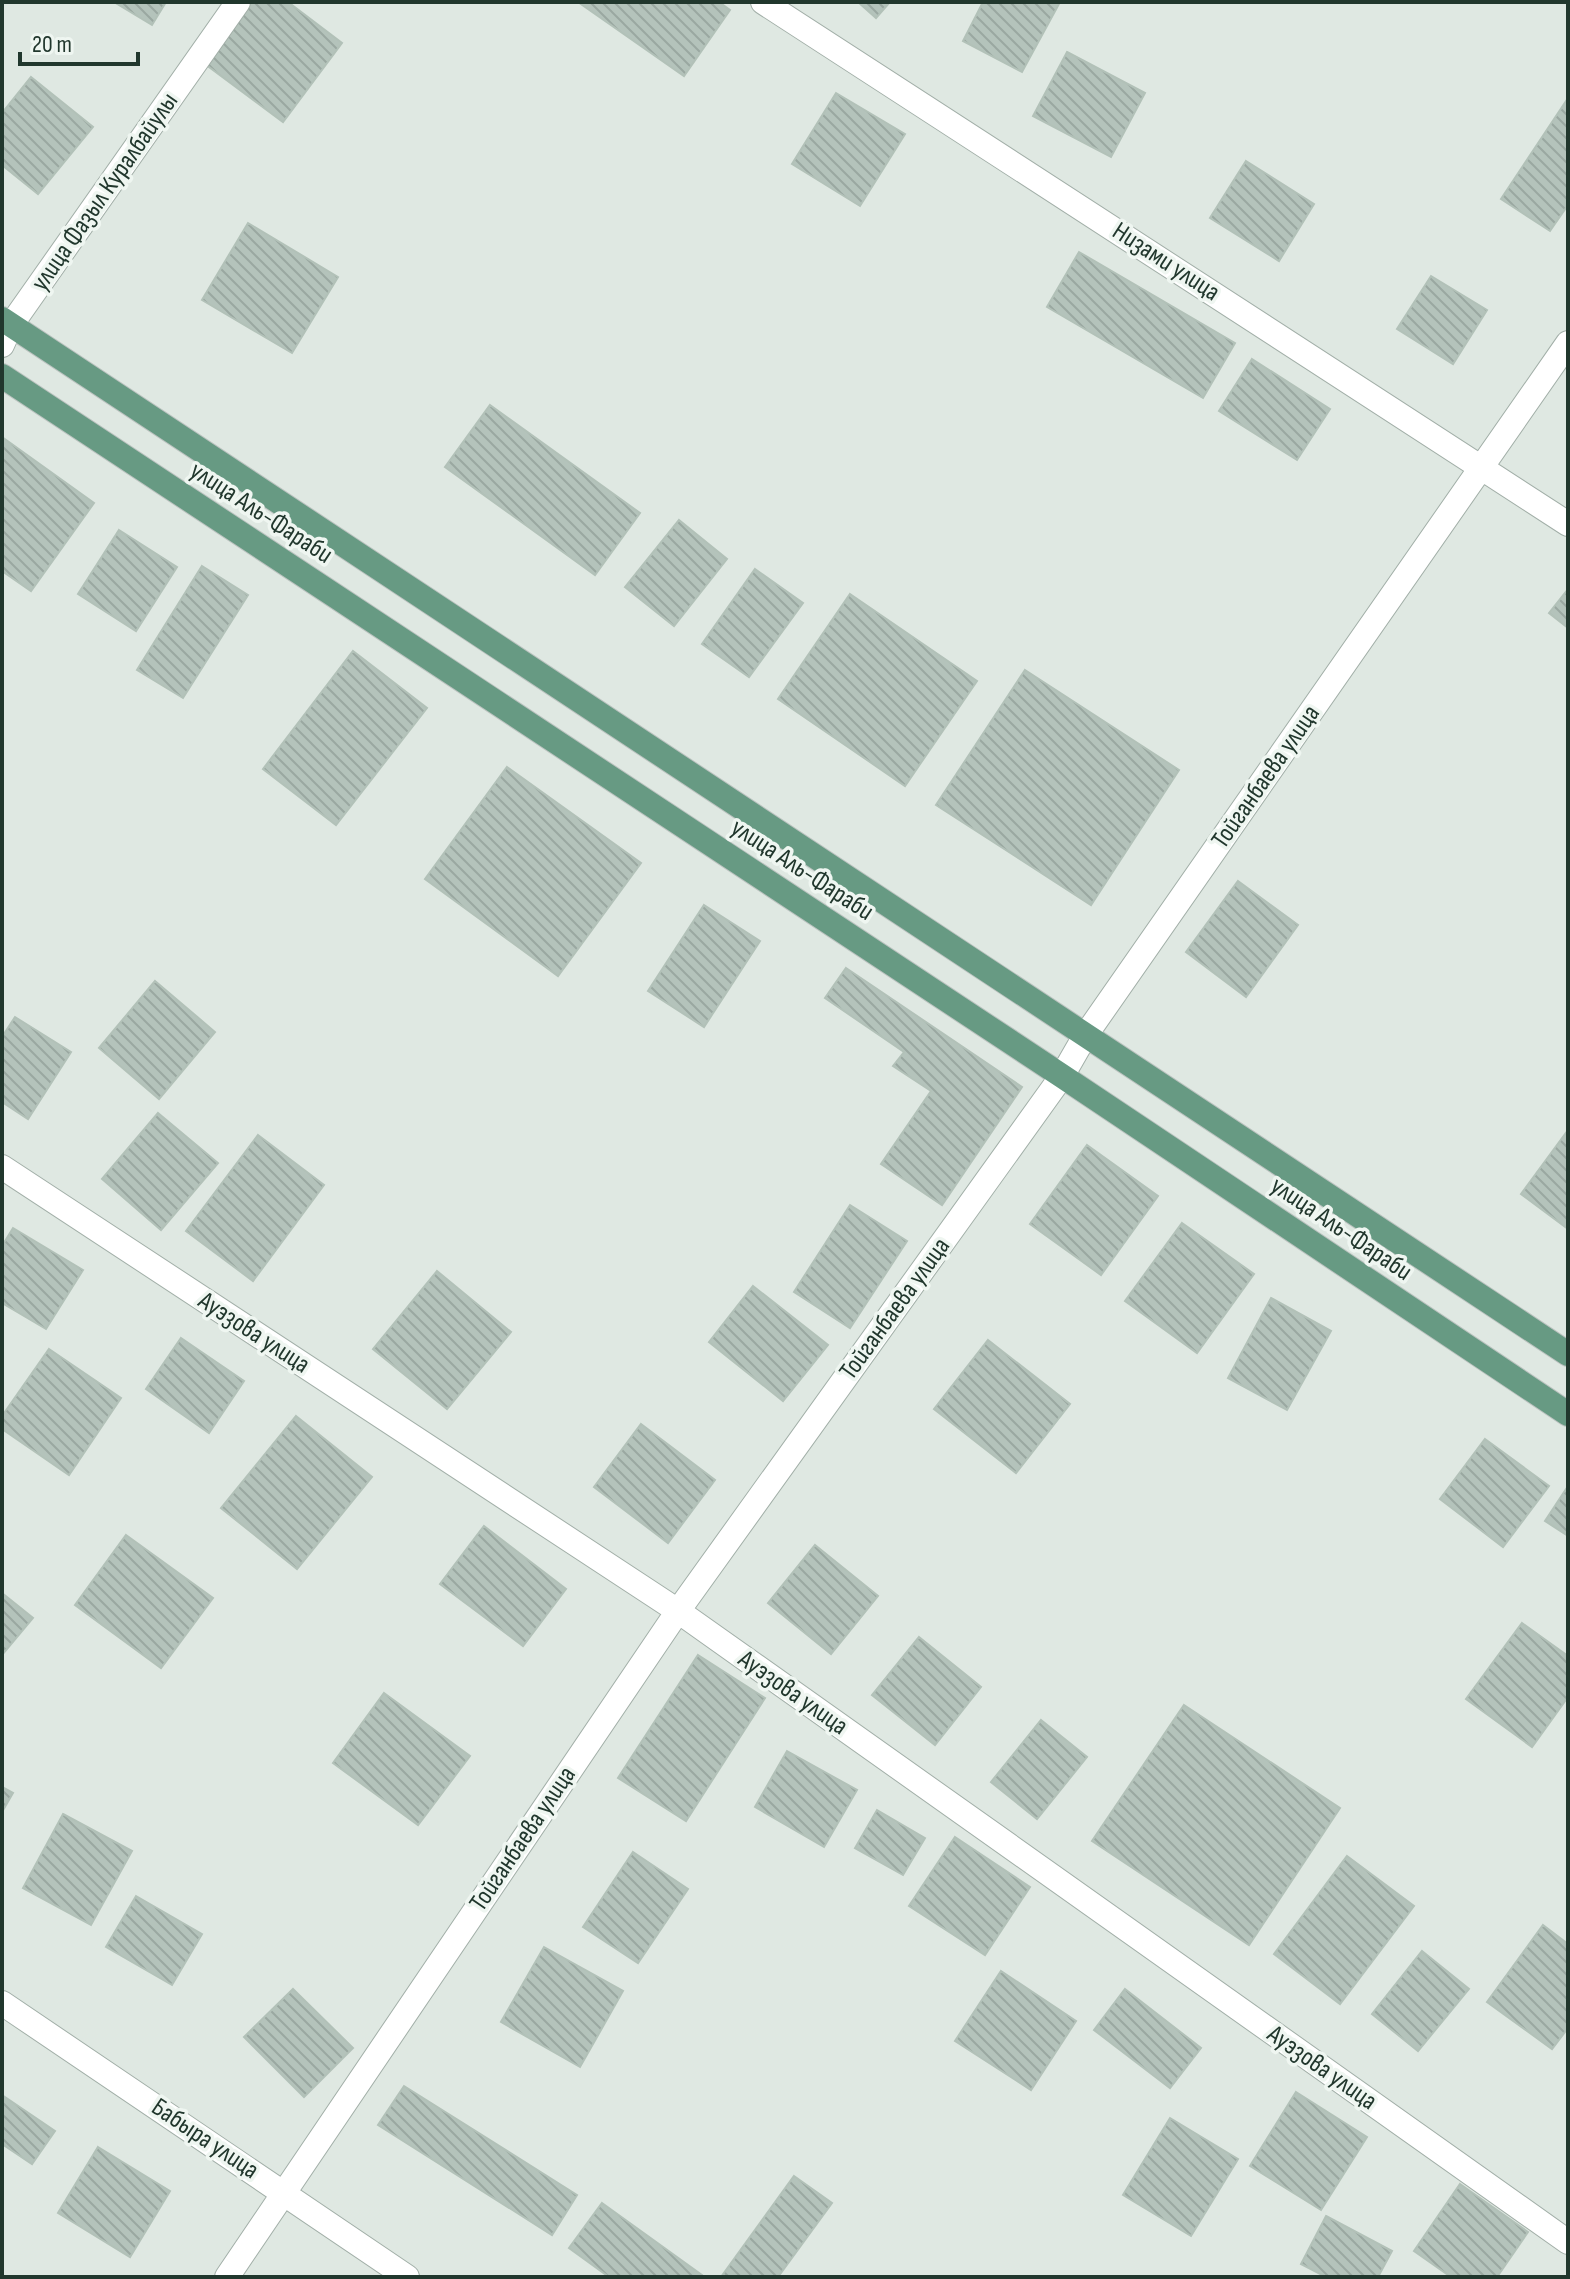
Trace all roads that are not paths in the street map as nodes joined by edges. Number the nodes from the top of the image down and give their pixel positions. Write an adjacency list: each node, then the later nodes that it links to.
1 (238, 2): 3 (street, улица Фазыл Куралбайулы)
2 (763, 2): 6 (street, Низами улица)
3 (5, 329): 8 (main road, улица Аль-Фараби)
4 (1568, 343): 6 (street, Тойганбаева улица)
5 (2, 376): 9 (main road, улица Аль-Фараби)
6 (1483, 467): 7 (street, Низами улица); 8 (street, Тойганбаева улица)
7 (1568, 524)
8 (1085, 1036): 9 (street, Тойганбаева улица); 11 (main road, улица Аль-Фараби)
9 (1062, 1076): 12 (main road, улица Аль-Фараби); 13 (street, Тойганбаева улица)
10 (2, 1167): 13 (street, Ауэзова улица)
11 (1568, 1354)
12 (1568, 1414)
13 (678, 1611): 15 (street, Тойганбаева улица); 16 (street, Ауэзова улица)
14 (2, 2003): 15 (street, Бабыра улица)
15 (283, 2191): 17 (street, Тойганбаева улица); 18 (street, Бабыра улица)
16 (1568, 2242)
17 (227, 2277)
18 (407, 2277)

